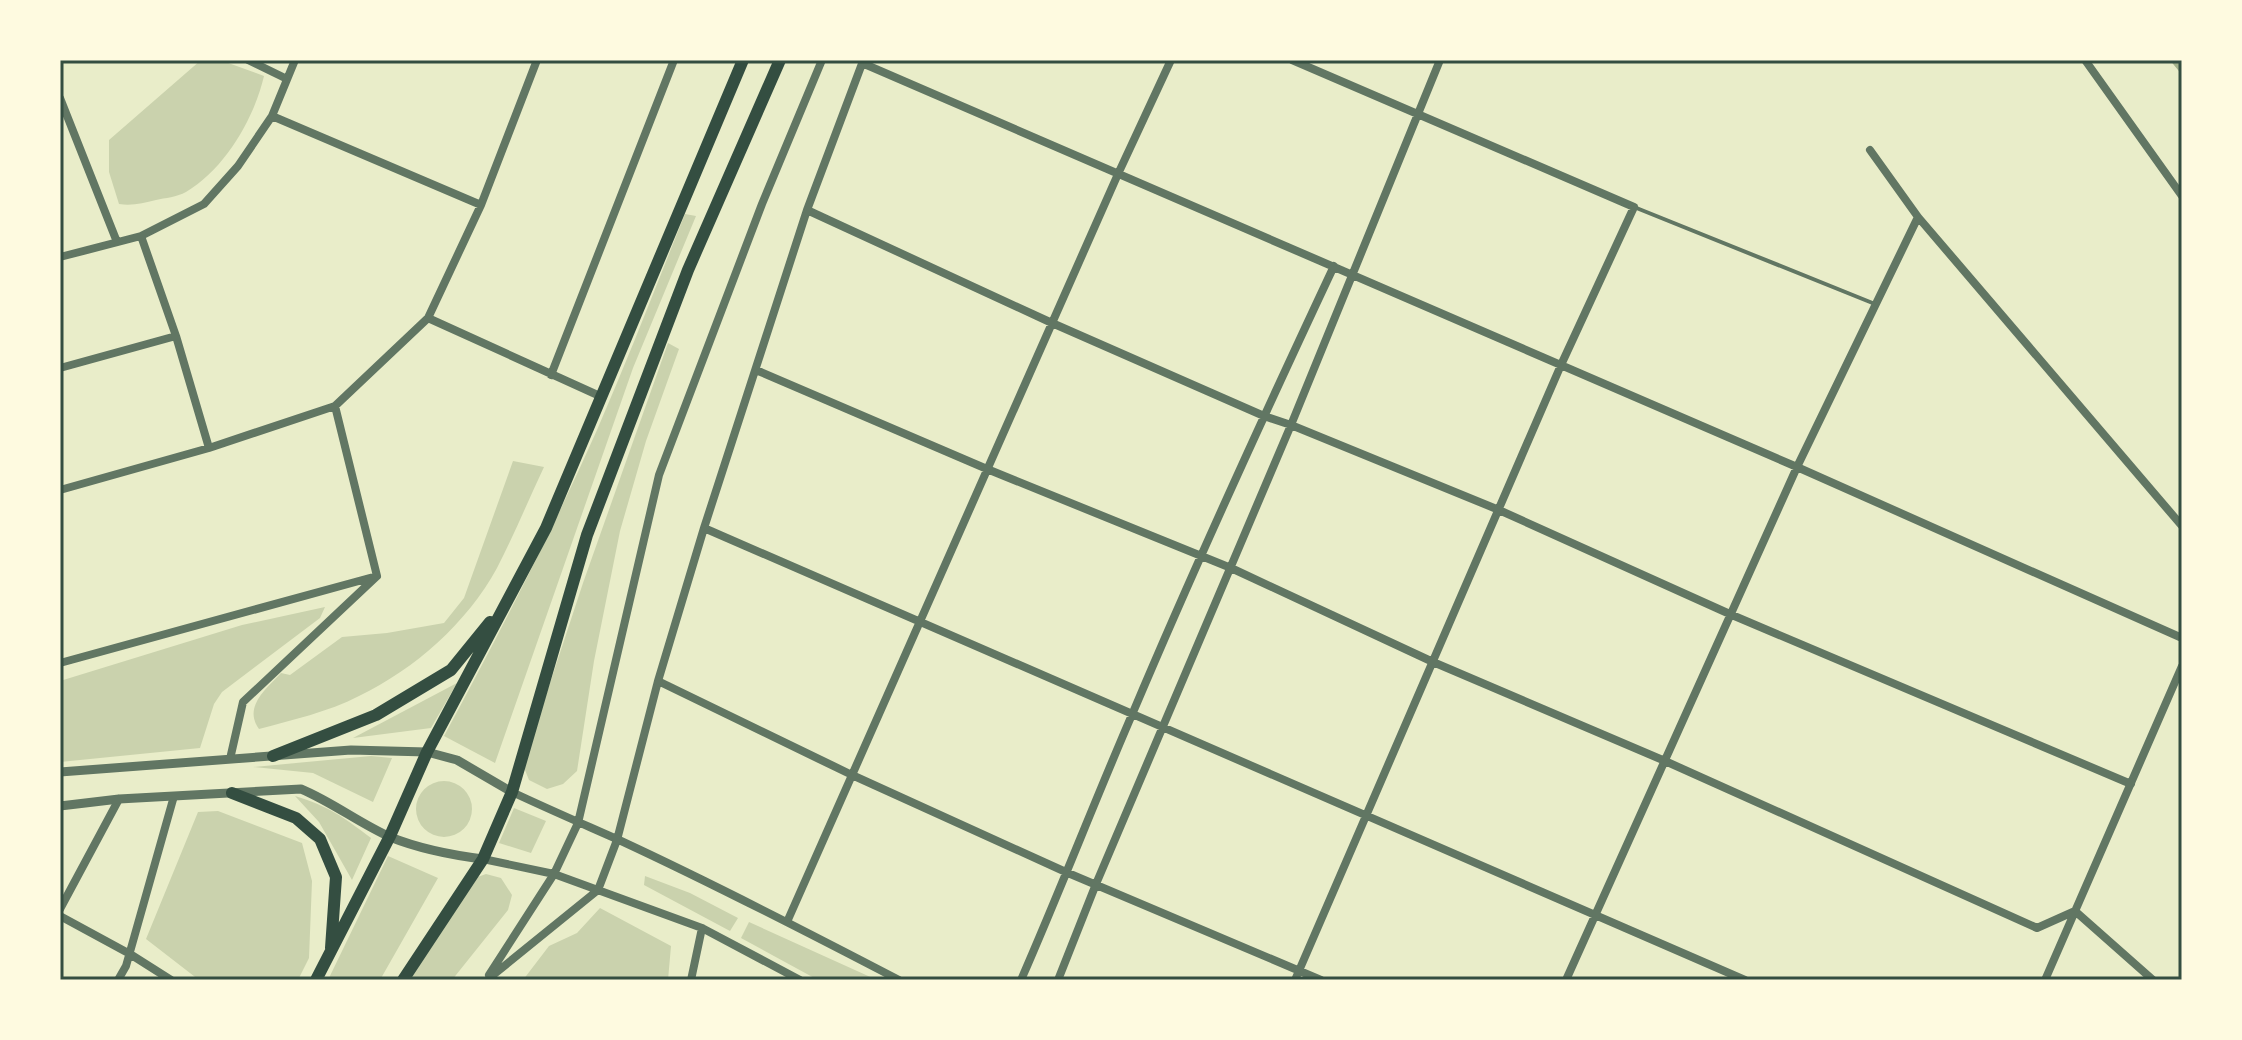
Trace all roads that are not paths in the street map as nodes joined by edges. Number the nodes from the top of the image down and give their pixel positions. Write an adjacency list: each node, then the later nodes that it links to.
1 (248, 60): 13 (street)
2 (295, 60): 13 (street)
3 (537, 60): 22 (street)
4 (674, 60): 38 (street)
5 (743, 60): 39 (highway)
6 (780, 60): 70 (highway)
7 (822, 60): 76 (street)
8 (1171, 60): 20 (street)
9 (1292, 60): 15 (street)
10 (1440, 60): 15 (street)
11 (2085, 60): 21 (street)
12 (863, 62): 20 (street); 24 (street)
13 (287, 79): 16 (street)
14 (60, 98): 17 (street)
15 (1418, 113): 23 (street); 30 (street)
16 (272, 116): 22 (street); 26 (street)
17 (71, 126): 18 (street); 27 (street)
18 (60, 130)
19 (1870, 150): 25 (street)
20 (1118, 174): 29 (street); 33 (street)
21 (2182, 196)
22 (481, 205): 32 (street)
23 (1634, 207): 31 (lane); 35 (street)
24 (807, 210): 33 (street); 37 (street)
25 (1918, 217): 31 (street); 48 (street)
26 (141, 236): 27 (street); 34 (street)
27 (117, 242): 28 (street)
28 (60, 257)
29 (1334, 266): 30 (street); 41 (street)
30 (1352, 274): 35 (street); 42 (street)
31 (1875, 304): 44 (street)
32 (428, 318): 38 (street); 40 (street)
33 (1052, 323): 41 (street); 45 (street)
34 (176, 336): 36 (street); 43 (street)
35 (1561, 365): 44 (street); 47 (street)
36 (60, 368)
37 (756, 370): 45 (street); 49 (street)
38 (551, 375): 39 (street)
39 (602, 397): 53 (highway)
40 (335, 406): 43 (street); 52 (street)
41 (1264, 416): 42 (street); 50 (street)
42 (1291, 425): 47 (street); 51 (street)
43 (209, 448): 46 (street)
44 (1797, 467): 54 (street); 56 (street)
45 (987, 469): 50 (street); 55 (street)
46 (60, 490)
47 (1499, 510): 54 (street); 57 (street)
48 (2182, 526)
49 (704, 528): 55 (street); 60 (street)
50 (1200, 557): 51 (street); 61 (street)
51 (1231, 568): 57 (street); 62 (street)
52 (377, 576): 58 (street); 65 (street)
53 (509, 598): 63 (highway); 64 (highway)
54 (1732, 615): 66 (street); 69 (street)
55 (920, 622): 61 (street); 68 (street)
56 (2182, 638)
57 (1433, 662): 66 (street); 75 (street)
58 (60, 663)
59 (2182, 666): 69 (street)
60 (658, 681): 68 (street); 78 (street)
61 (1132, 713): 62 (street); 80 (street)
62 (1163, 728): 75 (street); 82 (street)
63 (427, 752): 64 (street); 70 (street); 77 (highway)
64 (273, 756): 65 (street)
65 (230, 759): 67 (street)
66 (1665, 761): 85 (street); 87 (street)
67 (60, 772)
68 (852, 775): 80 (street); 88 (street)
69 (2131, 784): 85 (street)
70 (512, 792): 76 (street); 79 (highway)
71 (232, 793): 72 (street); 77 (street); 91 (highway)
72 (174, 796): 73 (street); 90 (street)
73 (119, 799): 74 (street); 84 (street)
74 (60, 806)
75 (1366, 817): 87 (street); 92 (street)
76 (578, 823): 78 (street); 81 (street)
77 (390, 836): 79 (street); 91 (highway)
78 (617, 840): 83 (street); 88 (street)
79 (483, 859): 81 (street); 97 (highway)
80 (1068, 873): 82 (street); 102 (street)
81 (554, 874): 83 (street); 98 (street)
82 (1096, 884): 92 (street); 103 (street)
83 (598, 890): 89 (street); 98 (street)
84 (60, 909)
85 (2075, 911): 107 (street); 108 (street)
86 (60, 916): 90 (street)
87 (1595, 916): 105 (street); 106 (street)
88 (787, 922): 101 (street)
89 (702, 928): 93 (street); 99 (street)
90 (130, 954): 94 (street); 95 (street)
91 (330, 955): 96 (highway)
92 (1297, 975): 104 (street)
93 (782, 976): 100 (street)
94 (118, 980)
95 (171, 980)
96 (316, 980)
97 (403, 980)
98 (486, 980)
99 (691, 980)
100 (800, 980)
101 (899, 980)
102 (1021, 980)
103 (1058, 980)
104 (1321, 980)
105 (1566, 980)
106 (1745, 980)
107 (2045, 980)
108 (2153, 980)

